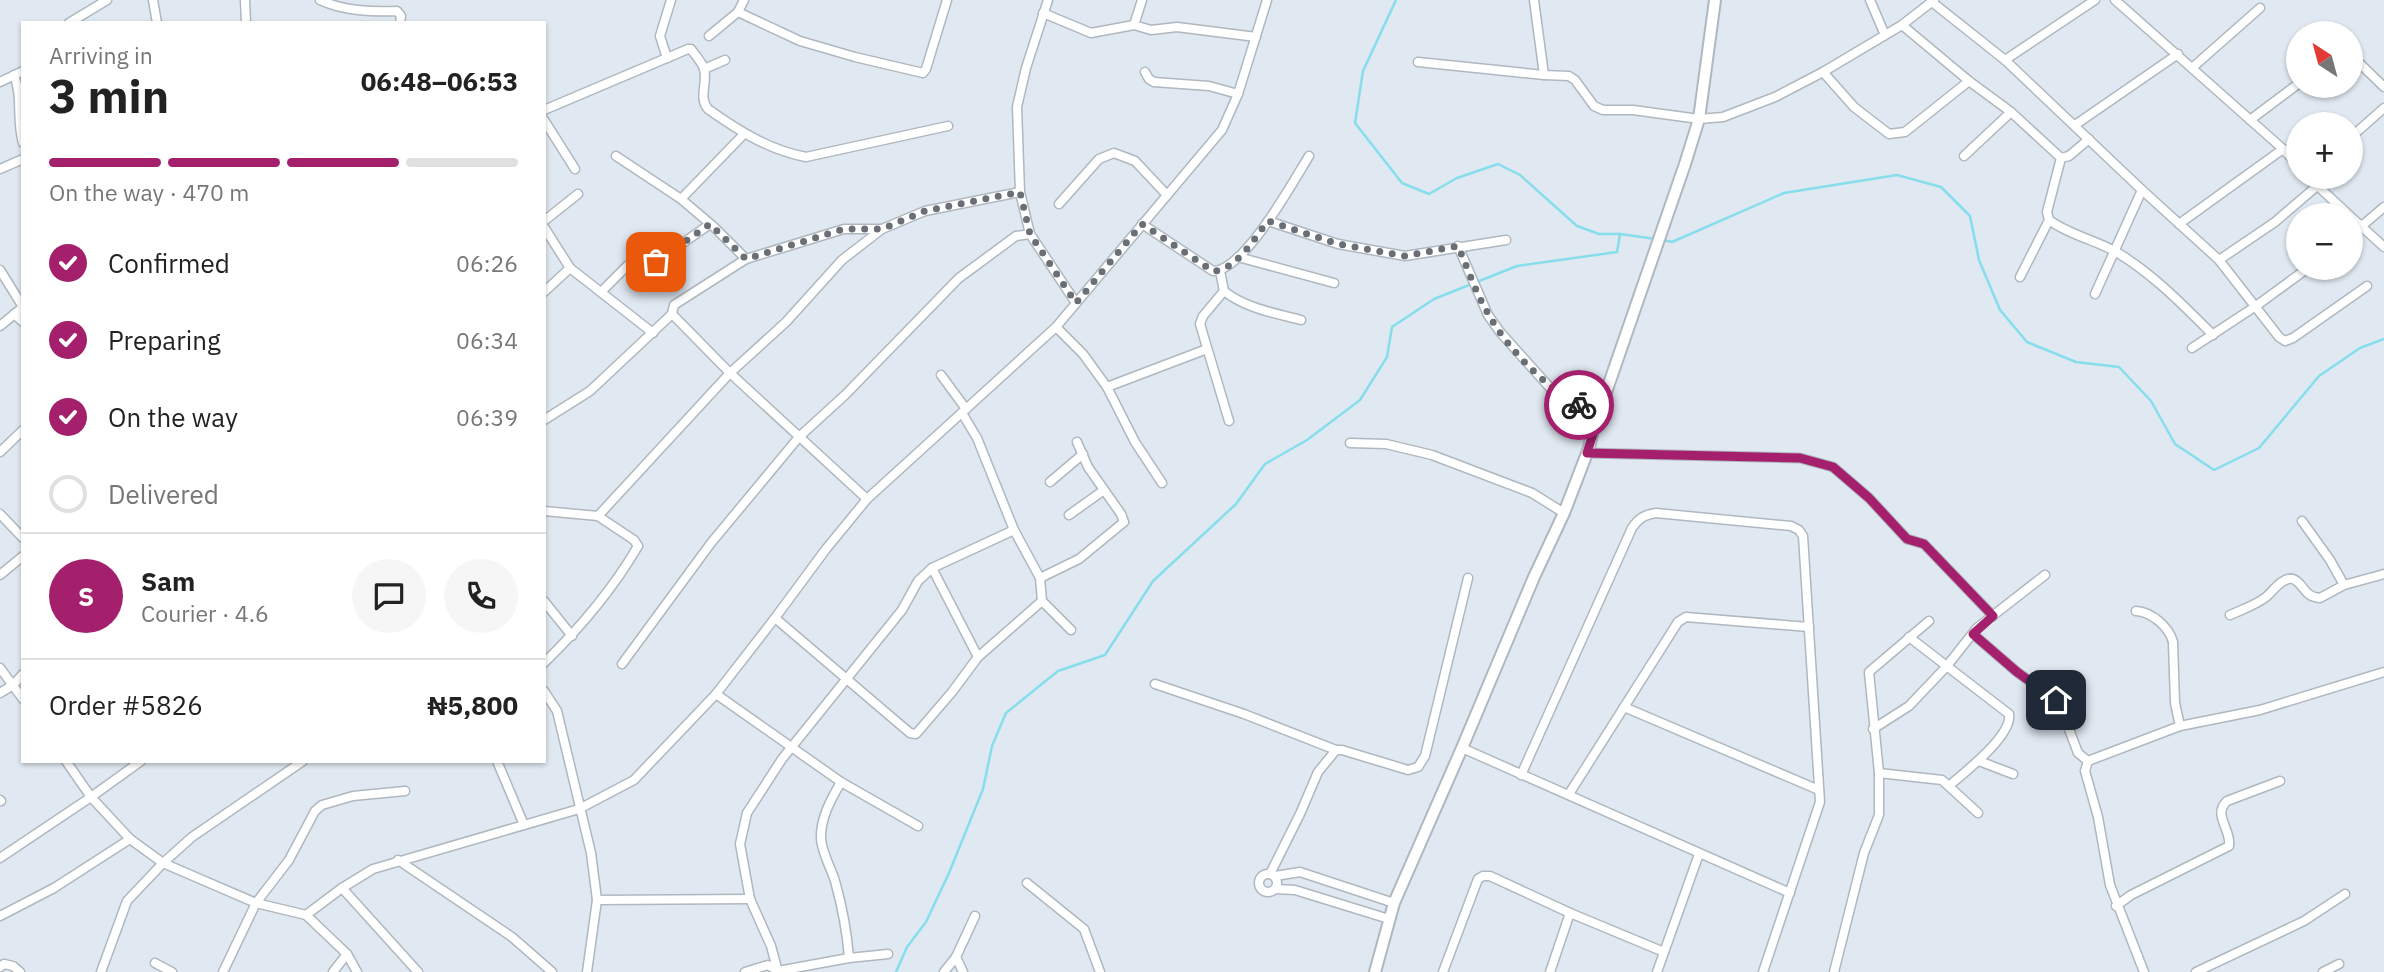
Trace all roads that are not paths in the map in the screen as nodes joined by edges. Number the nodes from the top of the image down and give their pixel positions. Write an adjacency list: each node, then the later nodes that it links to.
1 (107, 0): 20 (street)
2 (153, 0): 21 (street)
3 (245, 0): 22 (street)
4 (320, 0): 23 (street)
5 (671, 0): 30 (street)
6 (744, 0): 18 (street)
7 (947, 0): 18 (street)
8 (1047, 0): 19 (street)
9 (1142, 0): 25 (street)
10 (1267, 0): 28 (street)
11 (1534, 0): 40 (street)
12 (1715, 0): 49 (street)
13 (1870, 0): 26 (street)
14 (2095, 0): 31 (street)
15 (2115, 0): 29 (street)
16 (1933, 1): 24 (street); 31 (street)
17 (2260, 8): 35 (street)
18 (738, 12): 27 (street)
19 (1043, 13): 25 (street); 70 (street)
20 (72, 21)
21 (157, 21)
22 (246, 21)
23 (400, 21)
24 (1902, 24): 26 (street); 41 (street)
25 (1134, 25): 28 (street)
26 (1885, 35): 38 (street)
27 (709, 36)
28 (1255, 37): 45 (street)
29 (2178, 54): 35 (street); 52 (street)
30 (667, 58): 36 (street); 47 (street)
31 (2005, 60): 52 (street)
32 (725, 61): 36 (street)
33 (1418, 62): 40 (street)
34 (2363, 67): 43 (street)
35 (2192, 68): 50 (street)
36 (705, 69): 56 (street)
37 (1145, 72): 45 (street)
38 (1824, 72): 41 (street); 49 (street)
39 (18, 73): 42 (street); 55 (street)
40 (1544, 75): 49 (street)
41 (1969, 81): 48 (street)
42 (0, 82)
43 (2384, 88)
44 (2286, 93): 50 (street)
45 (1238, 94): 72 (street)
46 (2384, 108): 54 (street)
47 (546, 109)
48 (2011, 112): 62 (street); 63 (street)
49 (1699, 119): 124 (street)
50 (2250, 120): 58 (street)
51 (546, 123): 66 (street)
52 (2075, 125): 57 (street)
53 (948, 126): 56 (street)
54 (2363, 127)
55 (21, 134)
56 (744, 134): 73 (street)
57 (2089, 139): 63 (street); 69 (street)
58 (2283, 149): 59 (street); 82 (street)
59 (2286, 152)
60 (616, 156): 73 (street)
61 (1309, 156): 79 (street)
62 (1964, 156)
63 (2061, 158): 78 (street)
64 (21, 160): 65 (street)
65 (0, 169)
66 (575, 169)
67 (2314, 189): 94 (street)
68 (2320, 189): 74 (street)
69 (2142, 190): 82 (street); 91 (street)
70 (1020, 192): 85 (street); 87 (street)
71 (578, 194): 77 (street)
72 (1167, 195): 75 (street); 81 (street)
73 (681, 199): 80 (street)
74 (2336, 203)
75 (1059, 204)
76 (2384, 207): 83 (street)
77 (546, 219)
78 (2049, 219): 91 (street); 98 (street)
79 (1268, 221): 89 (street); 92 (street)
80 (710, 224): 93 (street); 104 (street)
81 (1142, 224): 97 (street); 106 (street)
82 (2179, 224): 94 (street)
83 (2363, 226)
84 (2363, 228): 90 (street)
85 (882, 229): 93 (street); 120 (street)
86 (546, 230): 95 (street)
87 (1030, 234): 106 (street); 128 (street)
88 (1506, 240): 89 (street)
89 (1458, 246): 124 (street)
90 (2384, 247)
91 (2115, 251): 105 (street); 117 (street)
92 (1238, 257): 97 (street); 100 (street)
93 (746, 259): 111 (street)
94 (2219, 260): 108 (street)
95 (570, 268): 102 (street); 104 (street)
96 (0, 270): 107 (street)
97 (1220, 271): 103 (street)
98 (2020, 277)
99 (2292, 280): 108 (street)
100 (1334, 284)
101 (2367, 286): 108 (street)
102 (546, 290)
103 (1224, 291): 113 (street); 119 (street)
104 (601, 292): 116 (street)
105 (2095, 294)
106 (1076, 303): 115 (street)
107 (21, 304)
108 (2256, 306): 117 (street)
109 (21, 308): 110 (street)
110 (13, 314): 112 (street); 114 (street)
111 (672, 314): 116 (street); 120 (street)
112 (21, 320)
113 (1301, 320)
114 (0, 326)
115 (1056, 327): 122 (street); 123 (street)
116 (653, 333): 125 (street)
117 (2213, 335): 118 (street)
118 (2192, 348)
119 (1207, 349): 122 (street); 126 (street)
120 (730, 373): 128 (street); 142 (street)
121 (941, 375): 123 (street)
122 (1107, 387): 135 (street)
123 (964, 411): 137 (street); 144 (street)
124 (1599, 415): 132 (street)
125 (546, 418)
126 (1229, 421)
127 (21, 432): 131 (street)
128 (799, 437): 137 (street); 168 (street)
129 (1077, 442): 133 (street)
130 (1350, 443): 139 (street)
131 (0, 452)
132 (1587, 453): 139 (street); 158 (street)
133 (1083, 454): 134 (street); 136 (street)
134 (1050, 482)
135 (1162, 483)
136 (1104, 490): 141 (street); 151 (street)
137 (867, 499): 159 (street)
138 (546, 511): 142 (street)
139 (1564, 513): 184 (street)
140 (0, 514): 145 (street)
141 (1069, 515)
142 (598, 516): 164 (street)
143 (2302, 521): 153 (street)
144 (1014, 530): 147 (street); 151 (street)
145 (21, 536)
146 (21, 558): 149 (street)
147 (932, 568): 166 (street); 173 (street)
148 (2384, 574): 153 (street)
149 (0, 575)
150 (2045, 576): 158 (street)
151 (1040, 578): 154 (street)
152 (1468, 578): 185 (street)
153 (2344, 584): 157 (street)
154 (1042, 601): 162 (street); 166 (street)
155 (546, 604): 164 (street)
156 (2136, 611): 181 (street)
157 (2230, 615)
158 (1993, 616): 163 (street)
159 (775, 618): 173 (street); 178 (street)
160 (1929, 621): 165 (street)
161 (1809, 627): 180 (street); 194 (street); 198 (street)
162 (1071, 630)
163 (1973, 634): 169 (street); 187 (street)
164 (572, 636): 167 (street)
165 (1909, 637): 169 (street); 182 (street)
166 (978, 657): 173 (street)
167 (546, 661)
168 (622, 664)
169 (1946, 667): 182 (street); 186 (street)
170 (0, 668): 175 (street)
171 (2384, 671): 181 (street)
172 (21, 676): 175 (street)
173 (847, 679): 183 (street)
174 (1155, 684): 185 (street)
175 (13, 685): 176 (street); 179 (street)
176 (0, 693)
177 (546, 694): 202 (street)
178 (716, 694): 183 (street); 202 (street)
179 (21, 696)
180 (1624, 706): 198 (street); 200 (street)
181 (2180, 726): 187 (street)
182 (1873, 729): 192 (street)
183 (793, 747): 196 (street); 217 (street)
184 (1462, 748): 194 (street); 220 (street)
185 (1336, 750): 211 (street)
186 (1979, 761): 193 (street); 197 (street)
187 (2088, 761): 221 (street)
188 (67, 763): 201 (street)
189 (138, 763): 201 (street)
190 (300, 763): 210 (street)
191 (498, 763): 204 (street)
192 (1879, 773): 197 (street); 254 (street)
193 (2013, 774)
194 (1521, 775): 200 (street)
195 (2280, 781): 221 (street)
196 (841, 782): 205 (street); 231 (street)
197 (1950, 785): 203 (street)
198 (1819, 790): 215 (street)
199 (405, 791): 219 (street)
200 (1569, 794): 207 (street)
201 (91, 797): 206 (street); 208 (street)
202 (579, 809): 204 (street); 218 (street)
203 (1978, 813)
204 (524, 825): 209 (street)
205 (918, 826)
206 (130, 839): 210 (street); 224 (street)
207 (1699, 854): 215 (street); 227 (street)
208 (0, 858)
209 (398, 860): 213 (street); 243 (street)
210 (163, 863): 219 (street); 237 (street)
211 (1273, 875): 214 (street); 214 (street); 220 (street)
212 (1027, 883): 248 (street)
213 (342, 888): 223 (street); 242 (street)
214 (1275, 889): 226 (street)
215 (1790, 893): 253 (street)
216 (2345, 894): 256 (street)
217 (750, 899): 218 (street); 235 (street)
218 (597, 900): 244 (street)
219 (256, 903): 223 (street); 239 (street)
220 (1394, 903): 226 (street)
221 (2116, 906): 255 (street)
222 (1570, 914): 227 (street); 250 (street); 251 (street)
223 (306, 915): 228 (street)
224 (0, 916)
225 (975, 916): 230 (street)
226 (1389, 919): 249 (street)
227 (1664, 952): 252 (street)
228 (347, 954): 240 (street); 241 (street)
229 (888, 954): 231 (street)
230 (956, 957): 246 (street); 247 (street)
231 (849, 958): 235 (street)
232 (155, 964): 238 (street)
233 (2340, 964): 257 (street)
234 (0, 967): 236 (street)
235 (778, 971): 245 (street)
236 (20, 972)
237 (102, 972)
238 (172, 972)
239 (223, 972)
240 (333, 972)
241 (357, 972)
242 (418, 972)
243 (552, 972)
244 (587, 972)
245 (745, 972)
246 (944, 972)
247 (963, 972)
248 (1100, 972)
249 (1375, 972)
250 (1443, 972)
251 (1550, 972)
252 (1657, 972)
253 (1763, 972)
254 (1834, 972)
255 (2144, 972)
256 (2196, 972)
257 (2323, 972)

